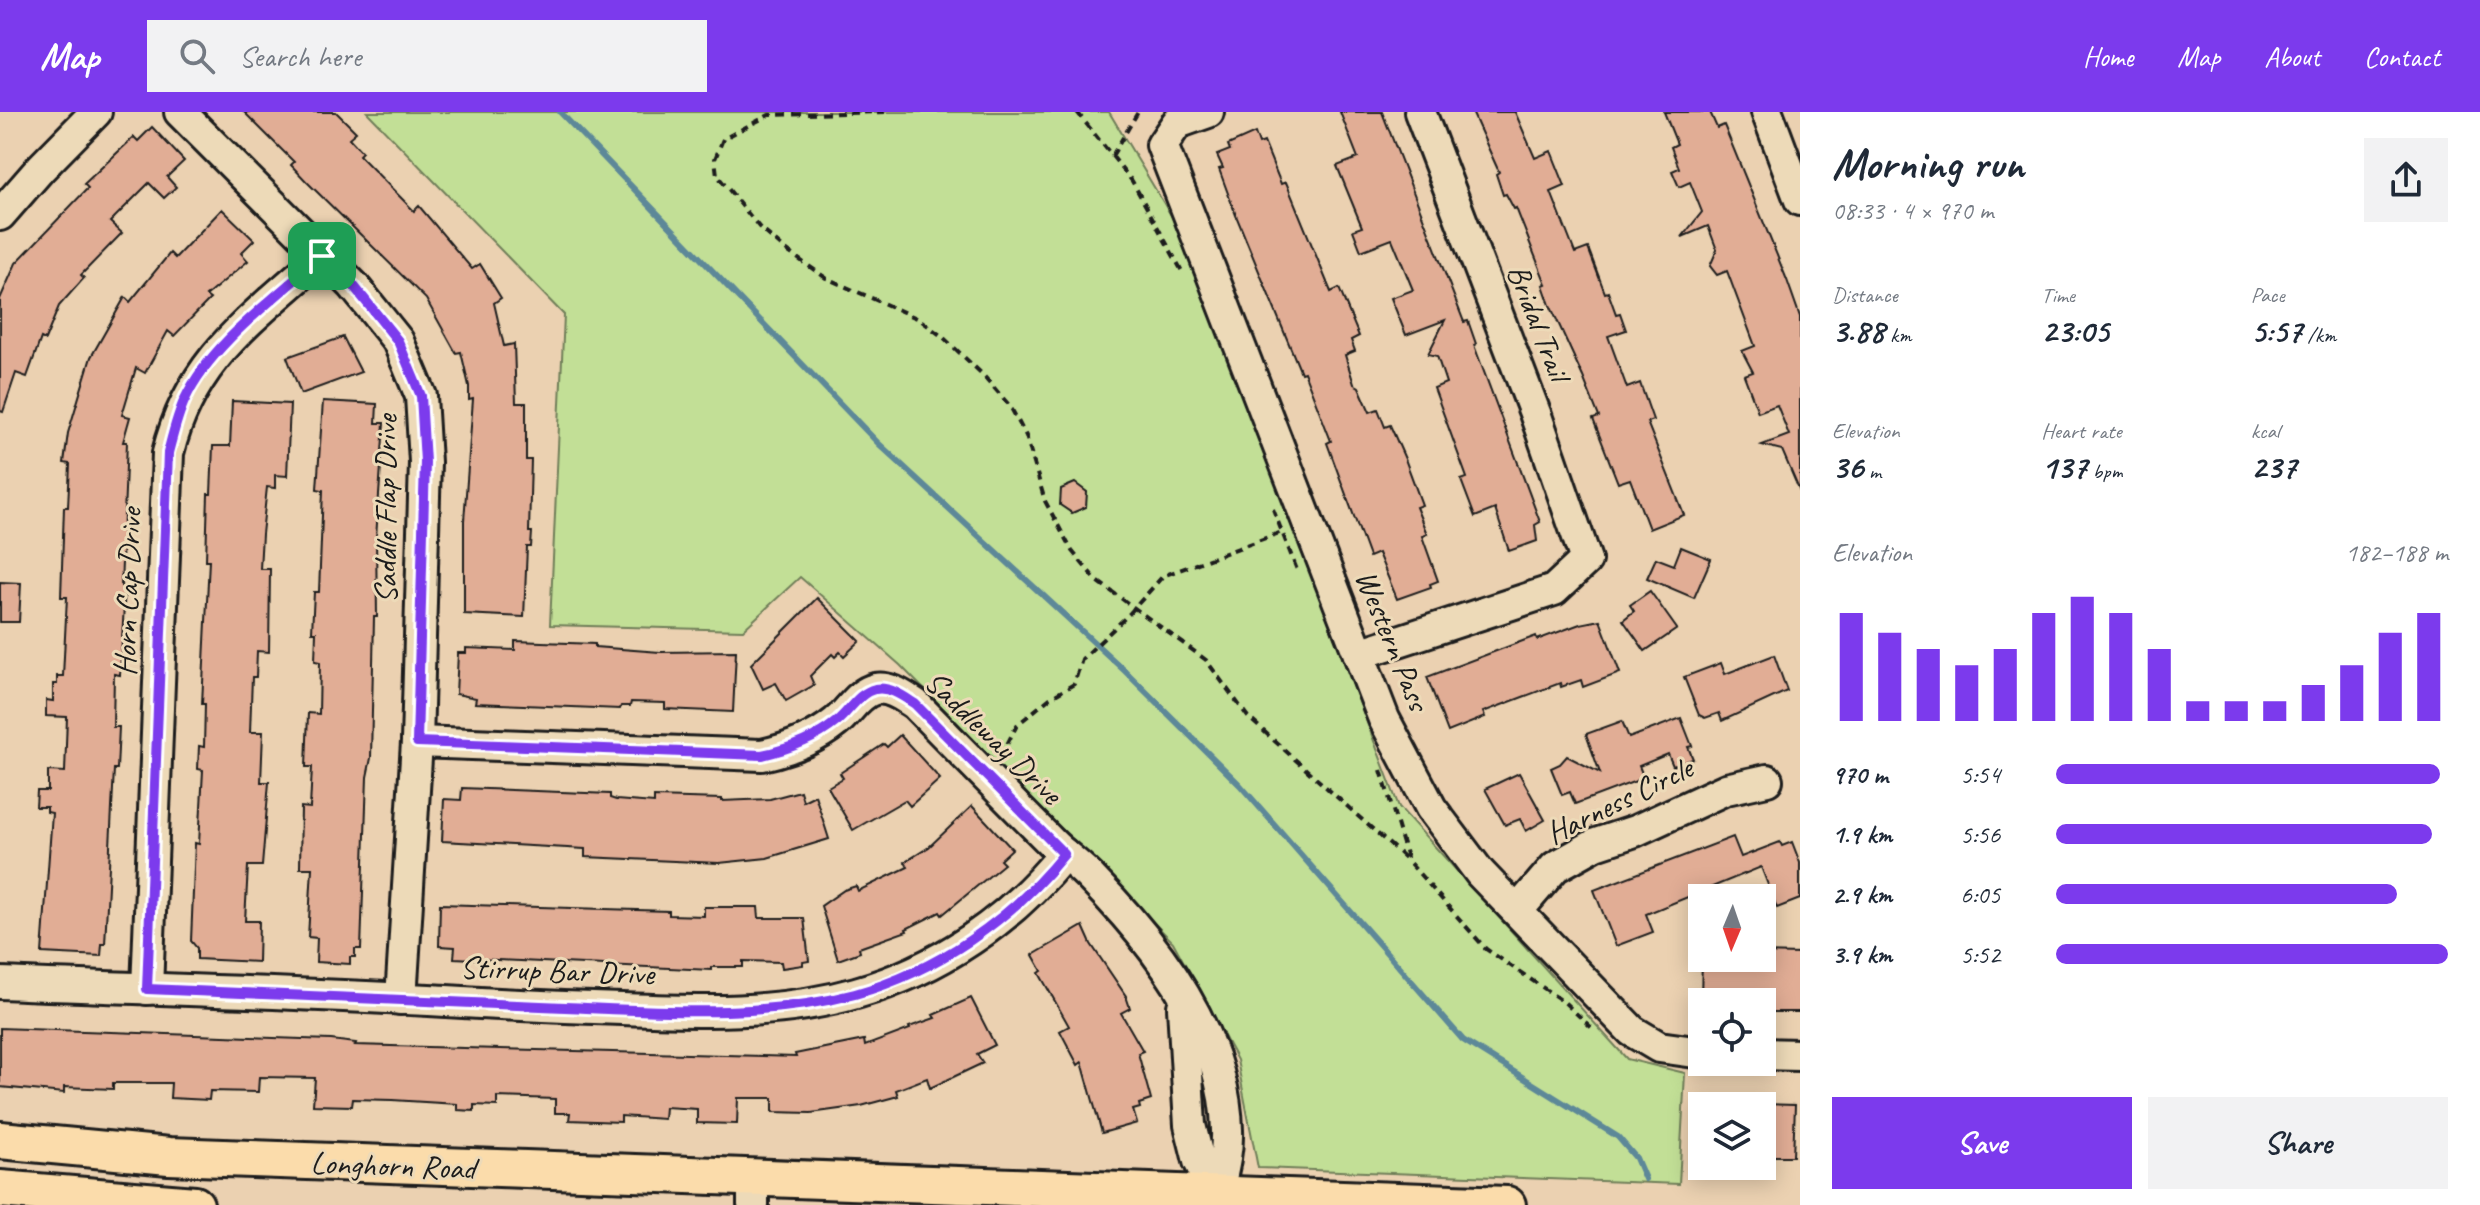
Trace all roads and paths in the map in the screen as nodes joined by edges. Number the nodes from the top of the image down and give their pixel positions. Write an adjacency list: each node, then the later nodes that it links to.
1 (96, 112): 11 (street)
2 (180, 112): 12 (street, Saddle Flap Drive)
3 (885, 112): 22 (path)
4 (1077, 112): 9 (path)
5 (1138, 112): 9 (path)
6 (1208, 112): 17 (street, Western Pass)
7 (1420, 112): 17 (street, Bridal Trail)
8 (1767, 112): 10 (street)
9 (1112, 156): 13 (path)
10 (1797, 183)
11 (0, 215)
12 (322, 256): 18 (street, Saddle Flap Drive); 25 (street, Horn Cap Drive)
13 (1186, 280)
14 (1272, 506): 15 (path)
15 (1282, 532)
16 (1108, 634): 19 (path)
17 (1359, 654): 23 (street, Western Pass)
18 (417, 742): 19 (street, Saddleway Drive); 26 (street, Saddle Flap Drive)
19 (989, 779): 21 (street, Saddleway Drive)
20 (1767, 780): 23 (street, Harness Circle)
21 (1064, 854): 26 (street, Stirrup Bar Drive); 33 (street, Saddleway Drive)
22 (1408, 861)
23 (1518, 910): 27 (street, Western Pass)
24 (0, 983): 25 (street, Stirrup Bar Drive)
25 (147, 989): 26 (street, Stirrup Bar Drive)
26 (401, 999)
27 (1688, 1051)
28 (1776, 1054): 29 (street)
29 (1800, 1055)
30 (0, 1140): 32 (main road, Longhorn Road)
31 (0, 1189): 36 (main road)
32 (753, 1192): 34 (main road, Longhorn Road)
33 (1217, 1195): 34 (main road, Longhorn Road); 35 (main road, Longhorn Road)
34 (1051, 1198)
35 (1415, 1204): 37 (main road, Longhorn Road)
36 (195, 1205)
37 (1507, 1205)

